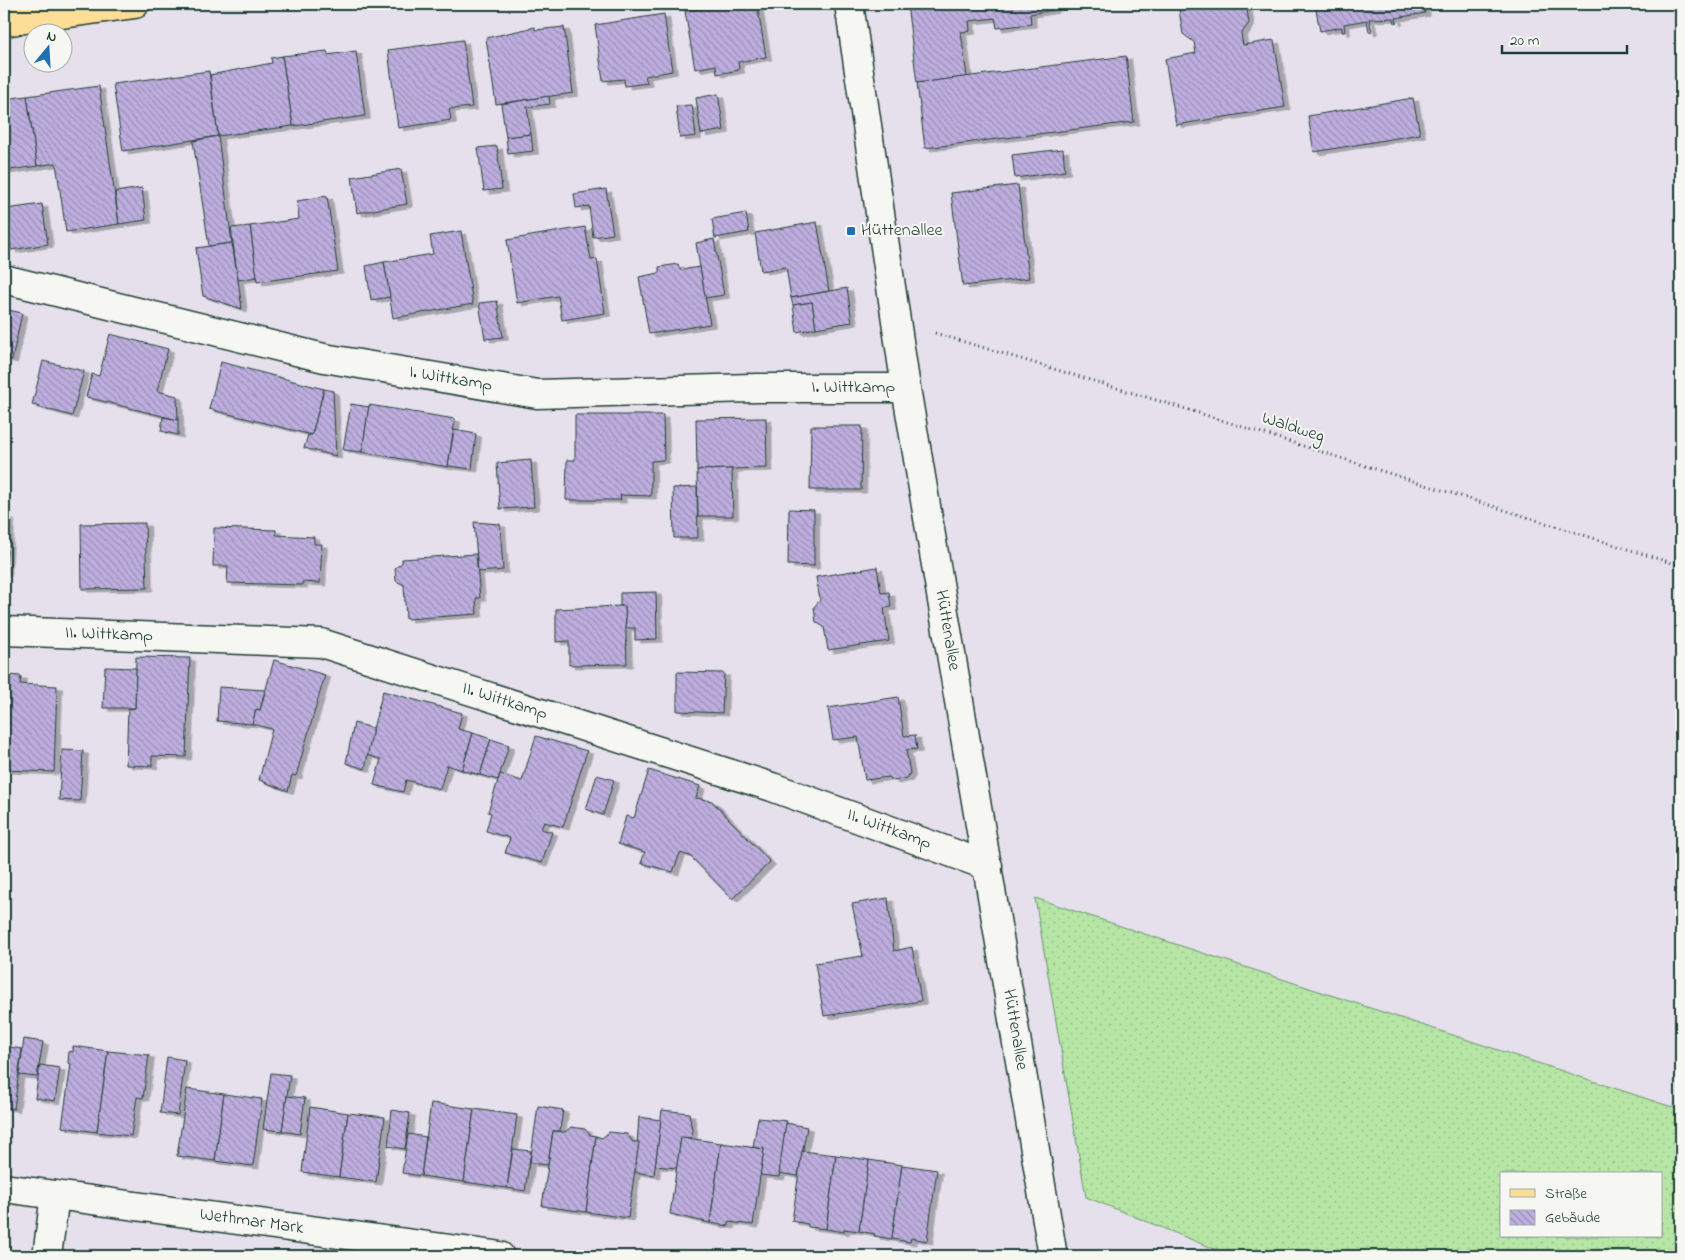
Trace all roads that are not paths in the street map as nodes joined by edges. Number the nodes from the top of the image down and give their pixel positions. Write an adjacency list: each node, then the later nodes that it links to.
1 (135, 4): 3 (main road)
2 (849, 4): 5 (street, Hüttenallee)
3 (4, 22)
4 (4, 279): 5 (street, I. Wittkamp)
5 (906, 388): 7 (street, Hüttenallee)
6 (4, 631): 7 (street, II. Wittkamp)
7 (988, 866): 13 (street, Hüttenallee)
8 (4, 1188): 9 (street, Wethmar Mark)
9 (55, 1195): 10 (street, Wethmar Mark); 11 (street)
10 (427, 1251): 12 (street, Wethmar Mark)
11 (47, 1256)
12 (500, 1256)
13 (1053, 1256)

